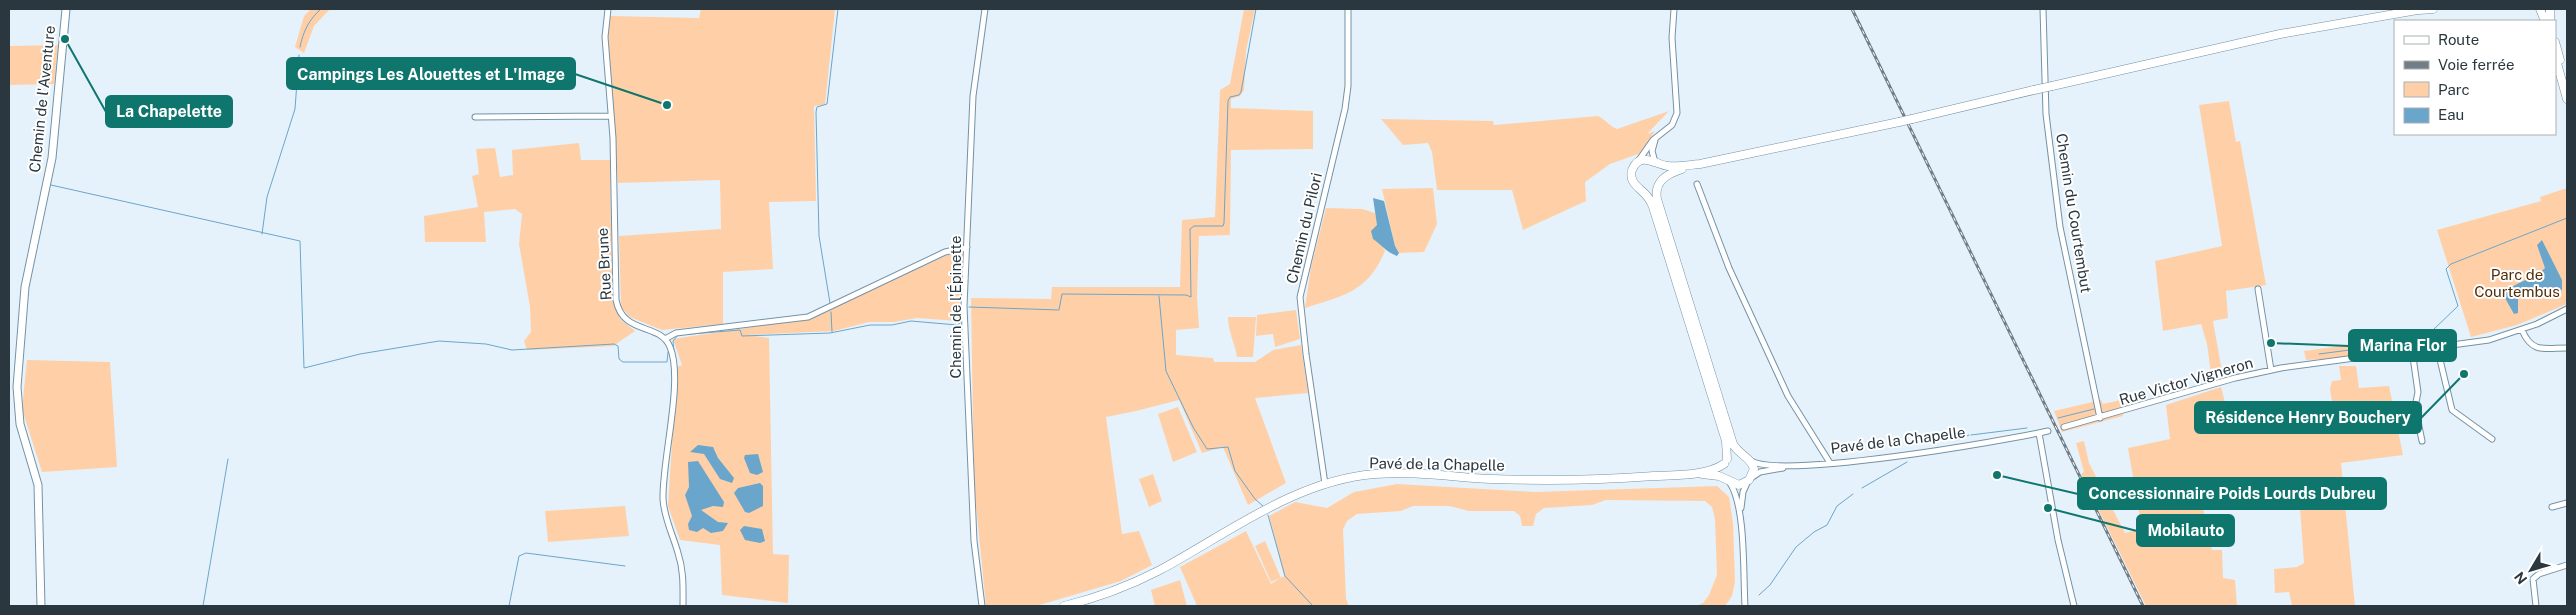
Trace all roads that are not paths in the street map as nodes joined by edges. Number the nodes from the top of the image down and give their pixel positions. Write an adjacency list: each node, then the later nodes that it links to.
1 (66, 9): 50 (street, Chemin de l'Aventure)
2 (608, 9): 14 (street, Rue Brune)
3 (985, 9): 23 (street, Chemin de l'Épinette)
4 (1348, 9): 45 (street, Chemin du Pilori)
5 (1674, 9): 16 (street)
6 (2043, 9): 32 (street, Chemin du Courtembut)
7 (2423, 9): 9 (main road)
8 (2433, 9): 9 (main road)
9 (2412, 11): 19 (main road, bridge)
10 (2556, 46): 12 (main road)
11 (2556, 60): 13 (main road)
12 (2567, 84)
13 (2567, 99)
14 (611, 116): 15 (street); 27 (street, Rue Brune)
15 (475, 117)
16 (1661, 134): 17 (street); 18 (street)
17 (1637, 163): 18 (main road); 22 (main road)
18 (1656, 163): 19 (main road); 20 (main road)
19 (1700, 164): 20 (main road)
20 (1659, 182): 22 (main road); 38 (main road)
21 (1697, 184): 40 (street)
22 (1642, 189): 39 (main road)
23 (967, 247): 27 (street); 52 (street, Chemin de l'Épinette)
24 (2258, 289): 31 (street)
25 (2567, 309): 26 (street, Rue Victor Vigneron)
26 (2522, 330): 28 (street, Rue Victor Vigneron); 29 (street)
27 (664, 339): 51 (street)
28 (2438, 348): 30 (street, Rue Victor Vigneron); 36 (street)
29 (2567, 348)
30 (2412, 350): 31 (street, Rue Victor Vigneron); 37 (street)
31 (2271, 370): 32 (street, Rue Victor Vigneron)
32 (2100, 418): 33 (street, Rue Victor Vigneron)
33 (2064, 427)
34 (2048, 431): 35 (street, Pavé de la Chapelle)
35 (2039, 433): 40 (street, Pavé de la Chapelle); 55 (street)
36 (2492, 439)
37 (2422, 441)
38 (1748, 458): 39 (main road, Pavé de la Chapelle); 41 (street, Pavé de la Chapelle); 43 (main road)
39 (1726, 462): 42 (main road, Pavé de la Chapelle); 44 (main road)
40 (1830, 463): 41 (street, Pavé de la Chapelle)
41 (1811, 464): 43 (street)
42 (1687, 474): 44 (main road, Pavé de la Chapelle); 45 (main road, Pavé de la Chapelle)
43 (1750, 480): 44 (main road, Pavé de la Chapelle); 48 (street)
44 (1729, 482): 48 (street)
45 (1325, 484): 53 (main road, Pavé de la Chapelle)
46 (2567, 503): 47 (street)
47 (2552, 506)
48 (1740, 518): 54 (street)
49 (2567, 565): 56 (street)
50 (41, 606)
51 (683, 606)
52 (982, 606)
53 (1064, 606)
54 (1745, 606)
55 (2074, 606)
56 (2536, 606)

